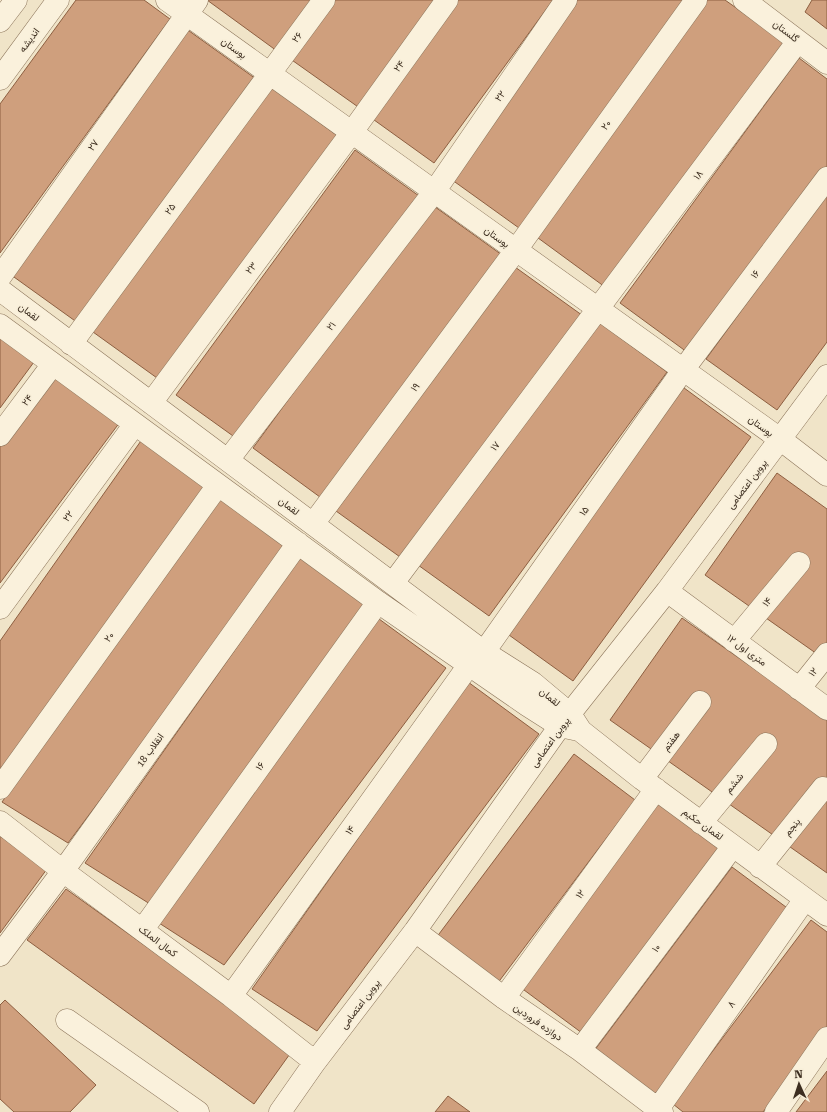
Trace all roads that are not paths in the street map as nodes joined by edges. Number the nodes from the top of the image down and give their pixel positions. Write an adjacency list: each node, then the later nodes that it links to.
1 (16, 0): 11 (street)
2 (58, 0): 16 (street, اندیشه)
3 (167, 0): 10 (street, بوستان)
4 (324, 0): 15 (street, ۲۶)
5 (447, 0): 17 (street, ۲۴)
6 (566, 0): 19 (street, ۲۲)
7 (696, 0): 20 (street, ۲۰)
8 (744, 0): 12 (street, گلستان)
9 (767, 0): 13 (street, گلستان)
10 (191, 7): 15 (street, بوستان); 21 (street, ۲۷)
11 (0, 21)
12 (798, 40): 14 (street, گلستان); 23 (street, ۱۸)
13 (827, 47)
14 (827, 63)
15 (270, 74): 17 (street, بوستان); 25 (street, ۲۵)
16 (0, 79)
17 (352, 132): 19 (street, بوستان); 29 (street, ۲۳)
18 (827, 178): 27 (street, ۱۶)
19 (434, 192): 20 (street, بوستان); 33 (street, ۲۱)
20 (516, 250): 23 (street, بوستان); 36 (street, ۱۹)
21 (0, 277)
22 (0, 290): 25 (street, لقمان)
23 (598, 309): 27 (street, بوستان); 39 (street, ۱۷)
24 (0, 325): 26 (street, لقمان)
25 (71, 344): 29 (street, لقمان)
26 (53, 364): 30 (street, لقمان); 31 (street, ۲۴)
27 (683, 370): 32 (street, بوستان); 45 (street, ۱۵)
28 (827, 376): 32 (street, پروین اعتصامی)
29 (151, 403): 33 (street, لقمان)
30 (135, 424): 35 (street, لقمان); 42 (street, ۲۲)
31 (0, 435)
32 (780, 439): 34 (street, بوستان); 40 (street, پروین اعتصامی)
33 (228, 460): 36 (street, لقمان)
34 (827, 475)
35 (218, 485): 37 (street, لقمان); 52 (street, ۲۰)
36 (313, 524): 39 (street, لقمان)
37 (298, 543): 41 (street, لقمان); 58 (street, انقلاب 18)
38 (799, 563): 43 (street, ۱۴)
39 (393, 584): 45 (street, لقمان)
40 (667, 591): 43 (street, ۱۲ متری اول); 49 (street, پروین اعتصامی)
41 (378, 602): 45 (street, لقمان); 61 (street, ۱۶)
42 (0, 608)
43 (734, 641): 46 (street, ۱۲ متری اول)
44 (827, 654): 46 (street, ۱۲)
45 (476, 658): 49 (street, لقمان); 64 (street, ۱۴)
46 (799, 689): 48 (street, ۱۲ متری اول)
47 (700, 702): 51 (street, هفتم)
48 (827, 709)
49 (571, 724): 51 (street, لقمان حکیم); 62 (street, پروین اعتصامی)
50 (766, 744): 55 (street, ششم)
51 (649, 784): 55 (street, لقمان حکیم); 65 (street, ۱۲)
52 (0, 788)
53 (823, 788): 57 (street, پنجم)
54 (0, 822): 58 (street, کمال الملک)
55 (701, 823): 56 (street, لقمان حکیم)
56 (733, 846): 57 (street, لقمان حکیم); 68 (street, ۱۰)
57 (760, 867): 59 (street, لقمان حکیم)
58 (63, 871): 61 (street, کمال الملک); 63 (street, انقلاب 18)
59 (805, 899): 60 (street, لقمان حکیم); 70 (street, ۸)
60 (826, 913)
61 (142, 929): 64 (street, کمال الملک)
62 (415, 931): 65 (street, دوازده فروردین); 69 (street, پروین اعتصامی)
63 (1, 953)
64 (231, 996): 69 (street, کمال الملک)
65 (504, 998): 68 (street, دوازده فروردین)
66 (67, 1020): 71 (street)
67 (827, 1038): 73 (street)
68 (580, 1050): 70 (street, دوازده فروردین)
69 (315, 1062): 72 (street, پروین اعتصامی)
70 (660, 1110)
71 (198, 1112)
72 (280, 1112)
73 (776, 1112)

